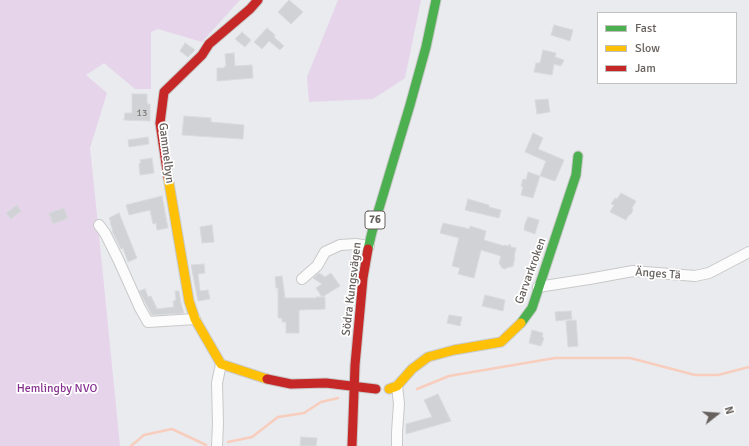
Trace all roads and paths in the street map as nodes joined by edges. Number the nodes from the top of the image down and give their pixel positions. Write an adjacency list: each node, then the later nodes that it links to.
1 (258, 0): 9 (street, Gammelbyn)
2 (436, 0): 5 (street, Södra Kungsvägen / 76)
3 (578, 156): 8 (street, Garvarkroken)
4 (99, 225): 9 (street)
5 (369, 246): 7 (street); 11 (street, Södra Kungsvägen / 76)
6 (749, 252): 8 (street, Änges Tä)
7 (302, 279)
8 (538, 287): 13 (street, Garvarkroken)
9 (195, 319): 10 (street, Gammelbyn)
10 (221, 364): 11 (street); 14 (street)
11 (355, 386): 12 (street); 15 (street, Södra Kungsvägen / 76)
12 (376, 388)
13 (393, 388): 16 (street)
14 (217, 446)
15 (352, 446)
16 (397, 446)

